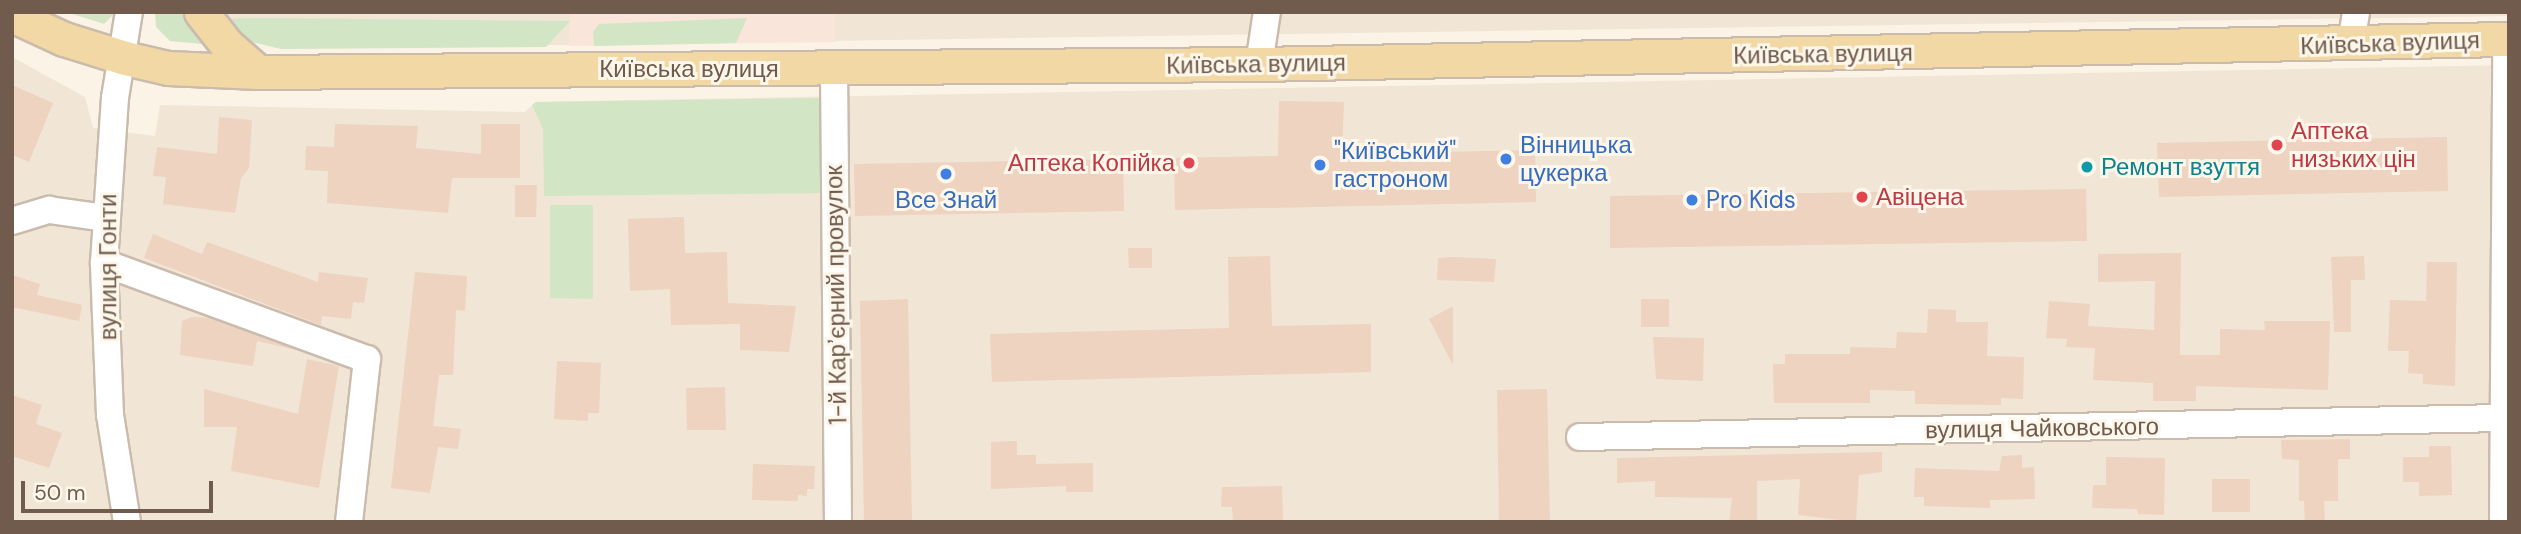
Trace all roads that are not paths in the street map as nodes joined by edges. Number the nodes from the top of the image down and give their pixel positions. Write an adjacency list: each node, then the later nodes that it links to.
1 (129, 12): 7 (street, вулиця Гонти)
2 (201, 12): 10 (main road)
3 (1267, 12): 8 (street)
4 (12, 15): 7 (main road, Київська вулиця)
5 (2354, 28): 6 (main road, Київська вулиця); 8 (main road, Київська вулиця)
6 (2507, 39): 14 (street)
7 (125, 58): 10 (main road, Київська вулиця); 11 (street, вулиця Гонти)
8 (1259, 64): 9 (main road, Київська вулиця)
9 (834, 68): 10 (main road, Київська вулиця); 18 (street, 1-й Карʼєрний провулок)
10 (258, 72)
11 (106, 218): 12 (street); 13 (street, вулиця Гонти)
12 (12, 221)
13 (104, 263): 16 (street, вулиця Гонти); 17 (street)
14 (2505, 418): 15 (street, вулиця Чайковського); 19 (street)
15 (1580, 437)
16 (127, 522)
17 (349, 522)
18 (838, 522)
19 (2503, 522)

